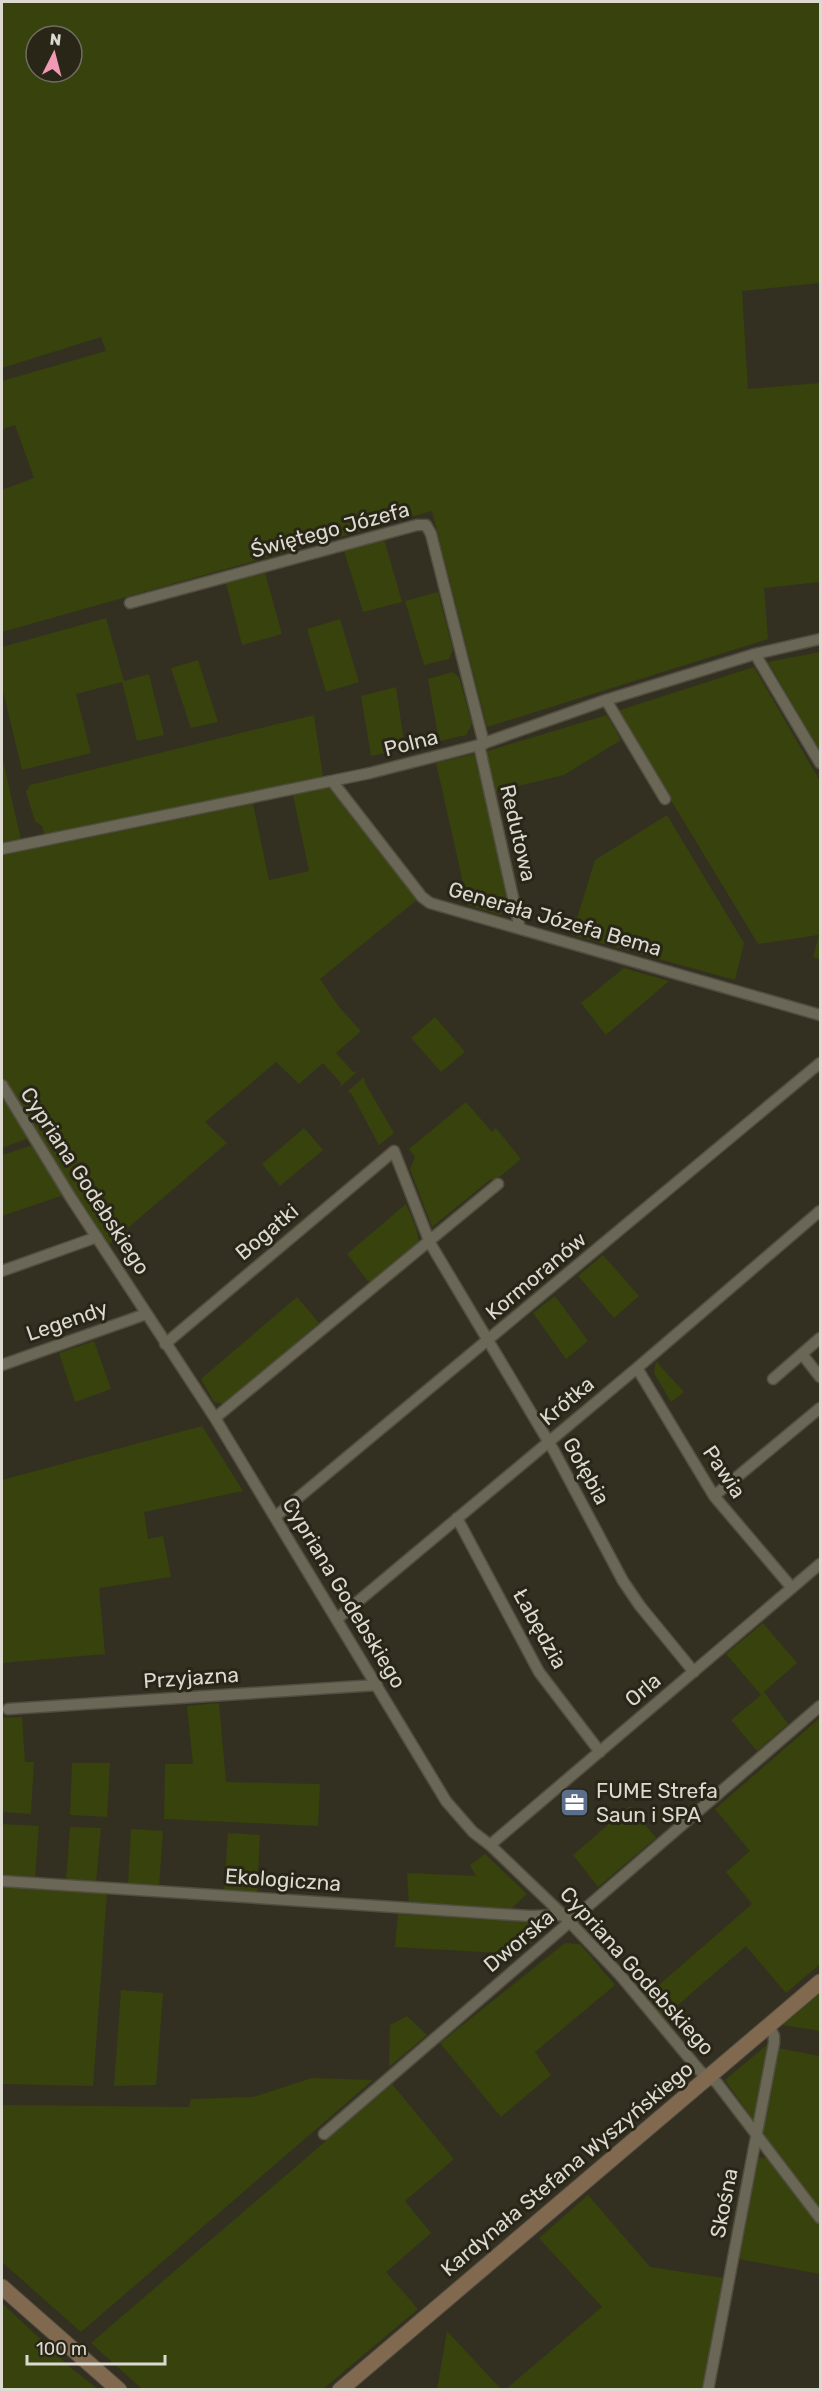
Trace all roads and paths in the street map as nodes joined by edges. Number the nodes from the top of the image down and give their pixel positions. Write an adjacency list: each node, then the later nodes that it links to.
1 (130, 603): 5 (street, Świętego Józefa)
2 (820, 639): 3 (street, Polna)
3 (755, 654): 4 (street, Polna); 6 (street)
4 (606, 700): 5 (street, Polna); 8 (street)
5 (481, 745): 7 (street, Polna); 10 (street, Redutowa)
6 (820, 763)
7 (332, 781): 9 (street, Polna); 10 (street, Generała Józefa Bema)
8 (665, 799)
9 (2, 849)
10 (520, 929): 11 (street, Generała Józefa Bema)
11 (820, 1015)
12 (820, 1063): 22 (street, Kormoranów)
13 (2, 1086): 17 (street, Cypriana Godebskiego)
14 (394, 1151): 18 (street, Gołębia); 23 (street, Bogatki)
15 (498, 1184): 18 (street)
16 (820, 1211): 26 (street, Krótka)
17 (97, 1237): 19 (street); 20 (street, Cypriana Godebskiego)
18 (430, 1243): 22 (street, Gołębia); 30 (street)
19 (2, 1271)
20 (146, 1314): 23 (street, Cypriana Godebskiego); 25 (street, Legendy)
21 (820, 1338): 24 (street)
22 (487, 1341): 31 (street, Gołębia); 33 (street, Kormoranów)
23 (165, 1344): 30 (street, Cypriana Godebskiego)
24 (802, 1354): 27 (street); 28 (street)
25 (2, 1365)
26 (637, 1368): 31 (street, Krótka); 32 (street, Pawia)
27 (820, 1377)
28 (773, 1379)
29 (820, 1408): 32 (street)
30 (214, 1418): 33 (street, Cypriana Godebskiego)
31 (548, 1442): 34 (street, Krótka); 38 (street, Gołębia)
32 (714, 1496): 36 (street, Pawia)
33 (275, 1517): 37 (street, Cypriana Godebskiego)
34 (457, 1518): 37 (street, Krótka); 42 (street, Łabędzia)
35 (820, 1564): 36 (street, Orla)
36 (792, 1588): 38 (street, Orla)
37 (337, 1619): 39 (street, Cypriana Godebskiego)
38 (694, 1671): 42 (street, Orla)
39 (377, 1685): 41 (street, Przyjazna); 43 (street, Cypriana Godebskiego)
40 (820, 1706): 45 (street, Dworska)
41 (8, 1709)
42 (600, 1752): 43 (street, Orla)
43 (490, 1845): 45 (street, Cypriana Godebskiego)
44 (2, 1881): 45 (street, Ekologiczna)
45 (566, 1919): 48 (street, Cypriana Godebskiego); 49 (street, Dworska)
46 (820, 1982): 47 (main road, Kardynała Stefana Wyszyńskiego)
47 (769, 2025): 48 (main road, Kardynała Stefana Wyszyńskiego); 50 (street, Skośna)
48 (708, 2077): 50 (street, Cypriana Godebskiego); 54 (main road, Kardynała Stefana Wyszyńskiego)
49 (324, 2134)
50 (757, 2134): 51 (street, Cypriana Godebskiego); 55 (street, Skośna)
51 (820, 2218)
52 (2, 2287): 53 (main road)
53 (119, 2390)
54 (340, 2390)
55 (708, 2390)

